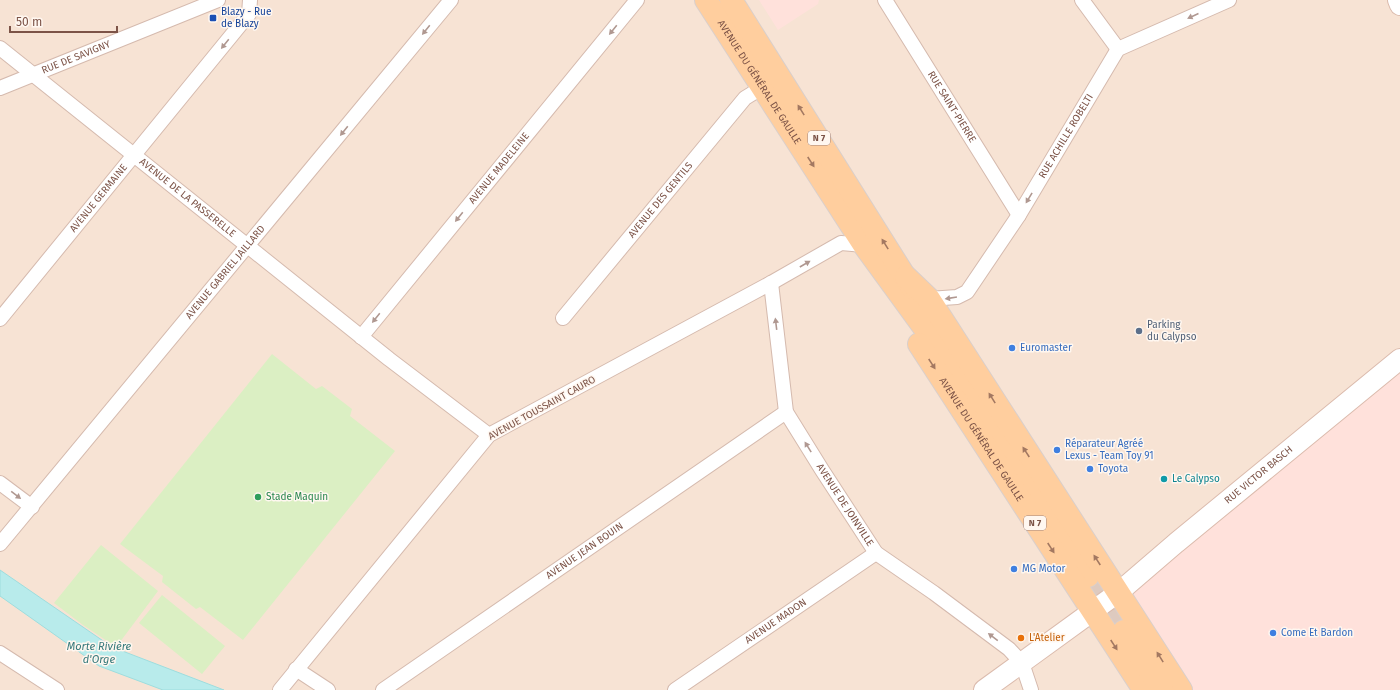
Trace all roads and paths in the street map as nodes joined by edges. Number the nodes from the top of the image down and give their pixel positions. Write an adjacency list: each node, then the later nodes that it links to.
1 (218, 0): 14 (street, RUE DE SAVIGNY)
2 (250, 0): 17 (street, AVENUE GERMAINE, one-way to 17)
3 (451, 0): 20 (street, AVENUE GABRIEL JAILLARD, one-way to 20)
4 (637, 0): 26 (street, AVENUE MADELEINE, one-way to 26)
5 (706, 0): 15 (main road, AVENUE DU GÉNÉRAL DE GAULLE / N 7)
6 (731, 0): 21 (main road, AVENUE DU GÉNÉRAL DE GAULLE / N 7, one-way to 6)
7 (885, 0): 18 (street, RUE SAINT-PIERRE)
8 (1082, 0): 13 (street)
9 (1398, 0): 11 (main road)
10 (1222, 2): 13 (street, one-way to 13)
11 (1400, 5)
12 (0, 48): 14 (street, AVENUE DE LA PASSERELLE)
13 (1118, 49): 18 (street, RUE ACHILLE ROBELTI, one-way to 18)
14 (33, 74): 16 (street, RUE DE SAVIGNY); 17 (street, AVENUE DE LA PASSERELLE)
15 (763, 87): 19 (main road, AVENUE DU GÉNÉRAL DE GAULLE / N 7, one-way to 19); 24 (street, AVENUE DES GENTILS)
16 (0, 88)
17 (135, 155): 20 (street, AVENUE DE LA PASSERELLE); 25 (street, AVENUE GERMAINE)
18 (1018, 215): 23 (street, RUE ACHILLE ROBELTI, one-way to 23)
19 (864, 245): 22 (street, AVENUE TOUSSAINT CAURO, one-way to 19); 28 (main road, AVENUE DU GÉNÉRAL DE GAULLE / N 7); 37 (main road, AVENUE DU GÉNÉRAL DE GAULLE / N 7, one-way to 37)
20 (249, 246): 26 (street, AVENUE DE LA PASSERELLE); 32 (street, AVENUE GABRIEL JAILLARD)
21 (906, 276): 23 (main road, AVENUE DU GÉNÉRAL DE GAULLE / N 7); 28 (main road, AVENUE DU GÉNÉRAL DE GAULLE / N 7)
22 (771, 283): 29 (street, AVENUE DE JOINVILLE, one-way to 22); 30 (street, AVENUE TOUSSAINT CAURO)
23 (929, 300): 36 (main road, AVENUE DU GÉNÉRAL DE GAULLE / N 7, one-way to 23)
24 (563, 318)
25 (0, 319)
26 (361, 337): 30 (street, AVENUE DE LA PASSERELLE)
27 (1400, 360): 36 (main road, RUE VICTOR BASCH)
28 (955, 370): 35 (main road, AVENUE DU GÉNÉRAL DE GAULLE / N 7)
29 (786, 412): 34 (street, AVENUE DE JOINVILLE, one-way to 29); 45 (street, AVENUE JEAN BOUIN)
30 (489, 435): 41 (street, AVENUE TOUSSAINT CAURO)
31 (0, 483): 32 (street, one-way to 32)
32 (32, 507): 33 (street, AVENUE GABRIEL JAILLARD)
33 (0, 544)
34 (876, 553): 40 (street, AVENUE DE JOINVILLE, one-way to 34); 46 (street, AVENUE MADON)
35 (1088, 576)
36 (1119, 592): 37 (main road, RUE VICTOR BASCH); 51 (main road, AVENUE DU GÉNÉRAL DE GAULLE / N 7, one-way to 36)
37 (1092, 612): 40 (main road, RUE VICTOR BASCH); 49 (main road, AVENUE DU GÉNÉRAL DE GAULLE / N 7, one-way to 49)
38 (1124, 631): 50 (main road)
39 (0, 653): 42 (street)
40 (1022, 663): 47 (main road, RUE VICTOR BASCH); 48 (street)
41 (296, 669): 43 (street, AVENUE TOUSSAINT CAURO); 44 (street)
42 (57, 690)
43 (280, 690)
44 (328, 690)
45 (383, 690)
46 (675, 690)
47 (984, 690)
48 (1031, 690)
49 (1144, 690)
50 (1162, 690)
51 (1181, 690)

